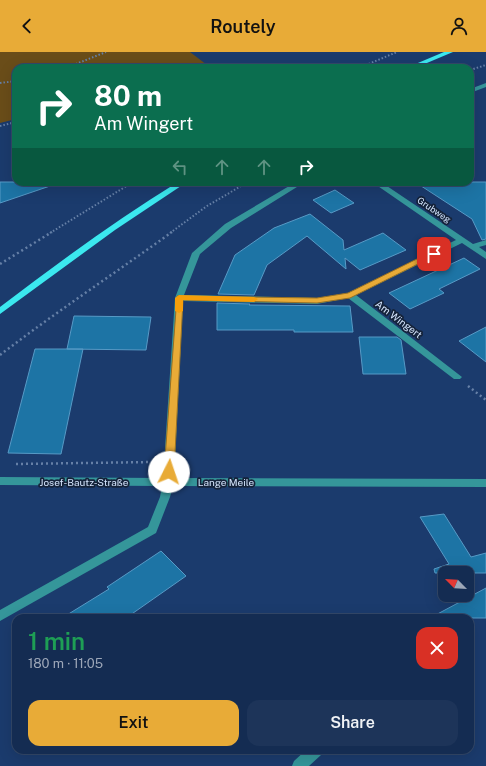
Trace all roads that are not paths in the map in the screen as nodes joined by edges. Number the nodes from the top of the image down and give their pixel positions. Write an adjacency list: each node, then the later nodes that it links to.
1 (450, 52): 2 (main road)
2 (419, 64)
3 (486, 85): 4 (street)
4 (474, 90)
5 (176, 186): 14 (main road)
6 (294, 186): 13 (street)
7 (382, 186): 8 (street, Grubweg)
8 (462, 240): 10 (street, Grubweg); 12 (street)
9 (486, 242): 10 (street)
10 (472, 247): 11 (street, Grubweg)
11 (486, 256)
12 (350, 295): 13 (street); 15 (street, Am Wingert)
13 (179, 298): 17 (street)
14 (0, 311)
15 (457, 377)
16 (0, 481): 17 (street, Josef-Bautz-Straße)
17 (168, 482): 18 (street, Lange Meile); 19 (street)
18 (486, 483)
19 (0, 616)
20 (312, 754): 21 (street)
21 (299, 766)

